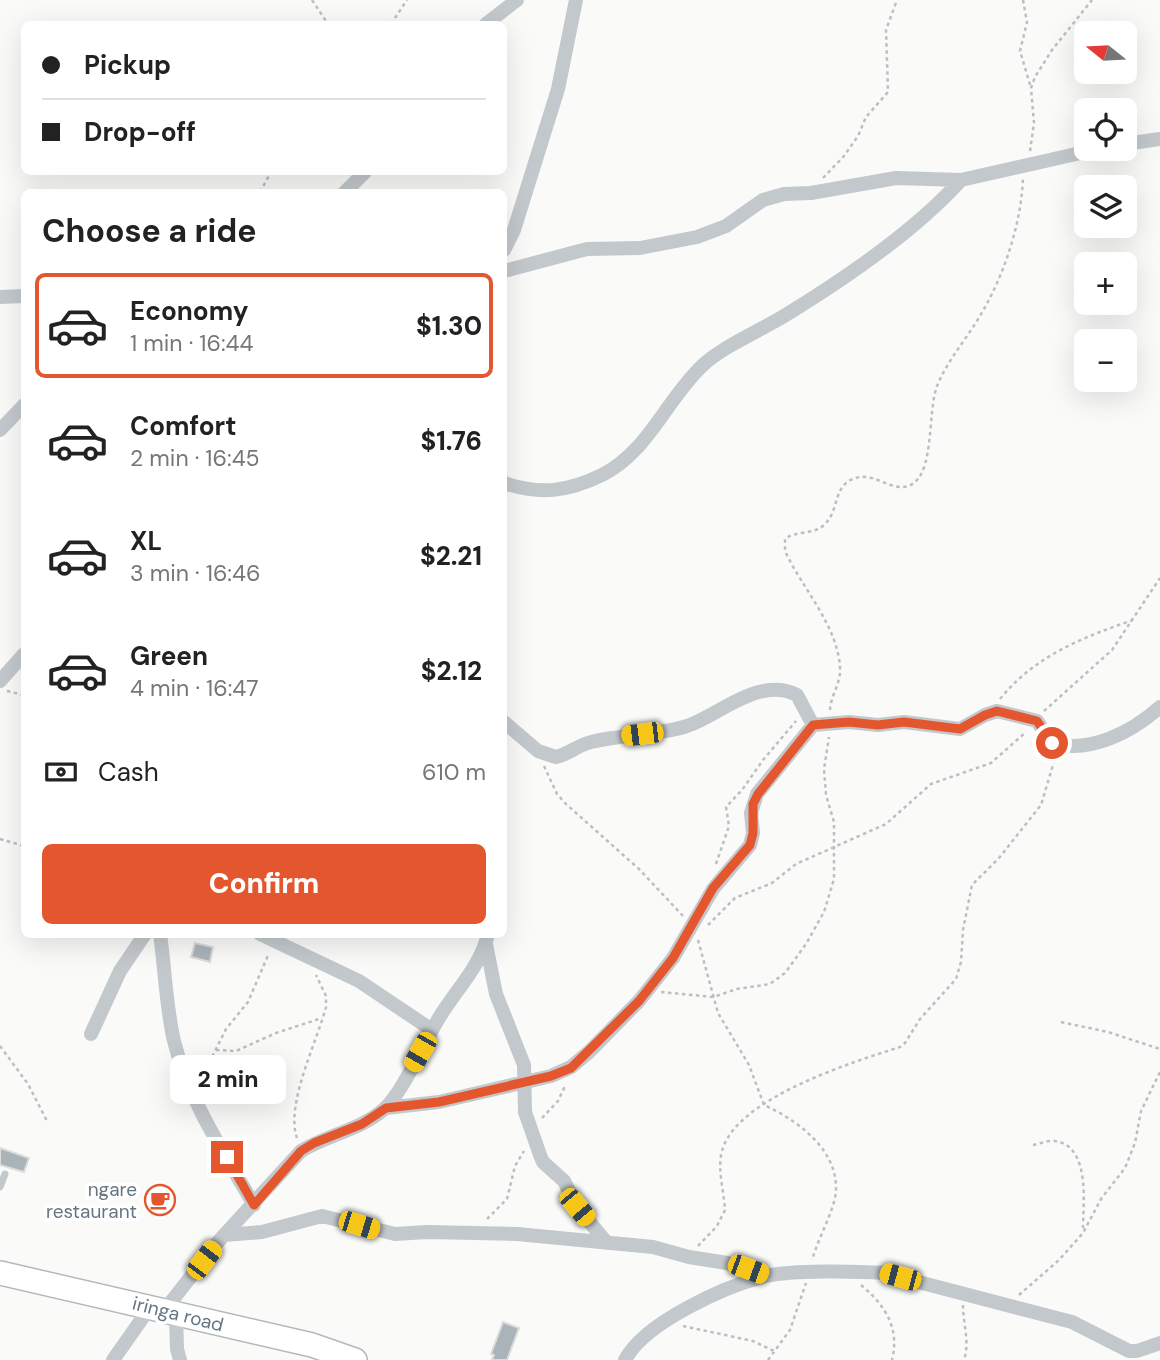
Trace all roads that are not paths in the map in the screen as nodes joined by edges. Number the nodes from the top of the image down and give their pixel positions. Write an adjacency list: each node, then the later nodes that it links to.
1 (517, 0): 3 (street)
2 (576, 0): 10 (street)
3 (490, 21)
4 (1160, 139): 5 (street)
5 (1137, 142)
6 (1074, 155): 8 (street)
7 (362, 175): 9 (street)
8 (961, 180): 11 (street); 16 (street)
9 (348, 189)
10 (507, 244)
11 (507, 270)
12 (21, 296): 13 (street)
13 (0, 297)
14 (21, 408): 15 (street)
15 (0, 430)
16 (507, 484)
17 (21, 657): 18 (street)
18 (0, 681)
19 (1160, 707): 21 (street)
20 (507, 725): 21 (street)
21 (813, 725): 28 (street)
22 (142, 938): 27 (street)
23 (161, 938): 32 (street)
24 (270, 938): 26 (street)
25 (487, 939): 26 (street); 28 (street)
26 (432, 1030): 29 (street)
27 (91, 1034)
28 (525, 1082): 29 (street); 34 (street)
29 (386, 1108): 32 (street)
30 (5, 1174): 31 (lane)
31 (0, 1187)
32 (254, 1205): 33 (street)
33 (225, 1235): 34 (street); 37 (street)
34 (607, 1243): 36 (street)
35 (0, 1273): 37 (highway, iringa road)
36 (766, 1276): 38 (street); 42 (street)
37 (164, 1311): 39 (street); 40 (street); 41 (highway, iringa road)
38 (1160, 1343)
39 (113, 1360)
40 (180, 1360)
41 (355, 1360)
42 (625, 1360)

